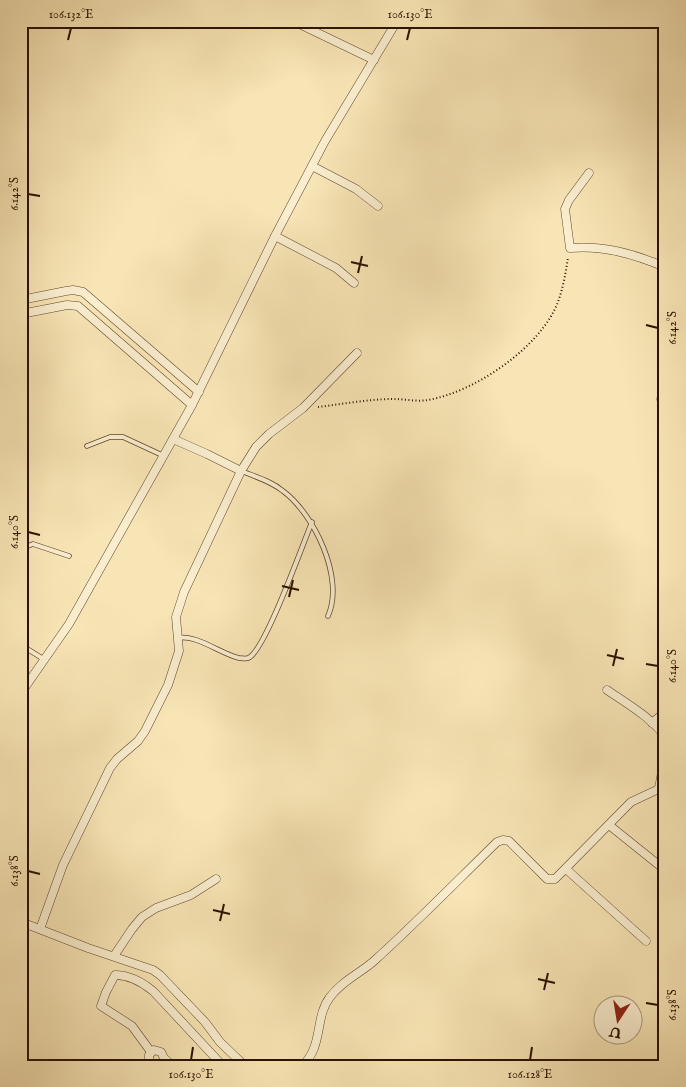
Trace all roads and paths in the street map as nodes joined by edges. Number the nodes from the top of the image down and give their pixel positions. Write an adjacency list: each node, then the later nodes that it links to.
1 (294, 22): 3 (street)
2 (393, 23): 3 (street)
3 (374, 60): 4 (street)
4 (312, 166): 6 (street); 7 (street)
5 (589, 173): 8 (street)
6 (378, 206)
7 (275, 236): 10 (street); 18 (street)
8 (570, 248): 9 (street); 20 (path)
9 (665, 267)
10 (354, 283)
11 (21, 300): 12 (street)
12 (102, 309): 14 (street); 16 (street)
13 (21, 314): 14 (street)
14 (94, 319): 17 (street)
15 (357, 353): 20 (street)
16 (166, 364): 17 (street); 18 (street)
17 (158, 375): 19 (street)
18 (199, 392): 19 (street)
19 (192, 405): 21 (street)
20 (303, 408): 24 (street)
21 (173, 439): 23 (street); 24 (street)
22 (87, 446): 23 (lane)
23 (164, 456): 31 (street)
24 (241, 471): 25 (lane); 29 (street)
25 (312, 522): 28 (lane); 29 (lane)
26 (21, 552): 27 (lane)
27 (68, 556)
28 (328, 616)
29 (178, 638): 44 (street)
30 (21, 644): 31 (lane)
31 (45, 660): 33 (street)
32 (607, 690): 35 (street)
33 (21, 693)
34 (665, 712): 35 (street)
35 (652, 723): 36 (street)
36 (665, 738)
37 (665, 756): 38 (street)
38 (662, 787): 39 (street)
39 (609, 825): 40 (street); 41 (street)
40 (566, 869): 45 (street); 53 (street)
41 (665, 870)
42 (216, 880): 46 (street)
43 (21, 922): 44 (street)
44 (40, 929): 46 (street)
45 (646, 941)
46 (114, 956): 52 (street)
47 (151, 1052): 48 (street); 49 (street); 51 (street)
48 (164, 1058): 49 (street); 50 (street)
49 (155, 1066)
50 (173, 1066)
51 (224, 1066)
52 (245, 1066)
53 (302, 1066)

